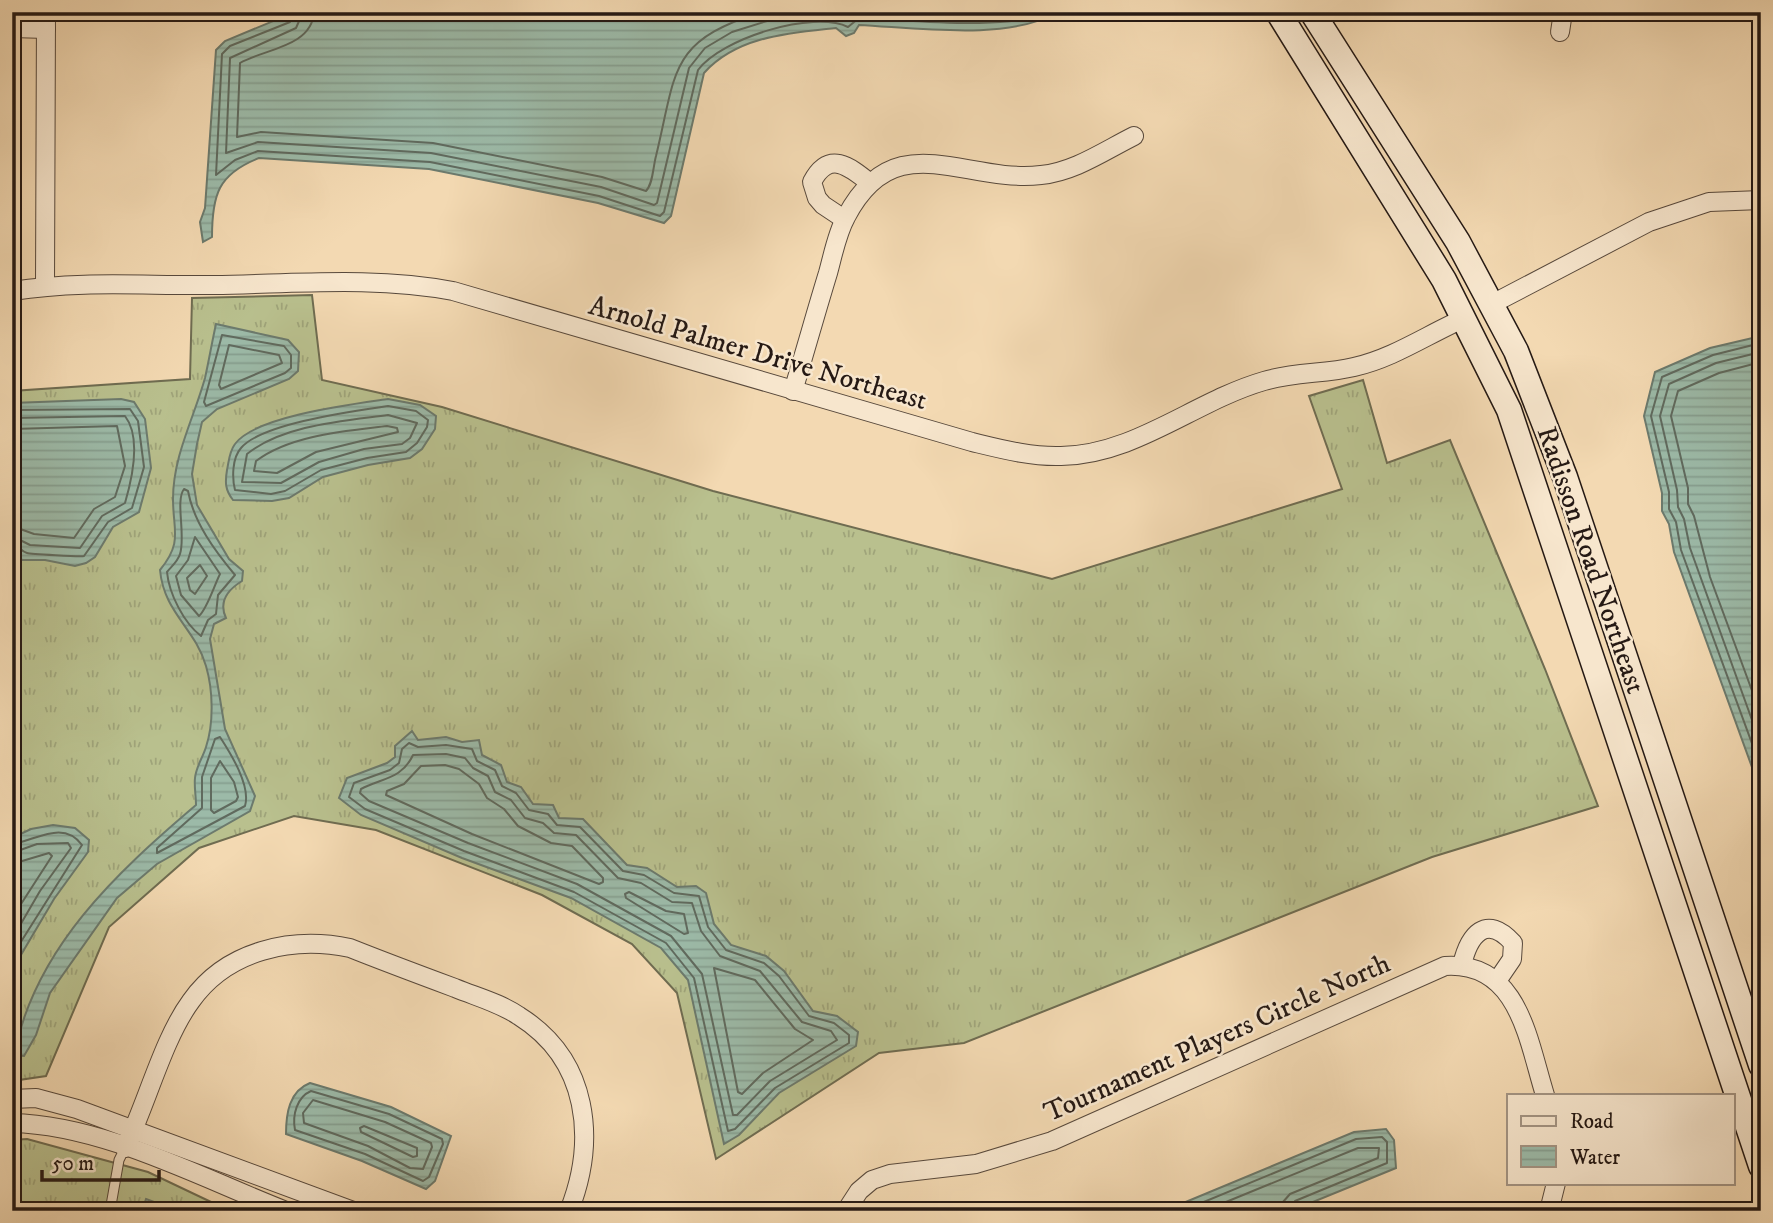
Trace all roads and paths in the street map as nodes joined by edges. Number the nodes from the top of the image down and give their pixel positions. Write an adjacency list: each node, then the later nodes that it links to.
1 (1278, 12): 10 (main road, Radisson Road Northeast)
2 (1312, 12): 14 (main road, Radisson Road Northeast)
3 (1563, 12): 6 (street)
4 (46, 20): 5 (street); 12 (street)
5 (12, 28)
6 (1560, 32)
7 (1134, 136): 8 (street)
8 (870, 183): 11 (street); 11 (street)
9 (1761, 200): 14 (street)
10 (1402, 212): 14 (main road); 15 (main road, Radisson Road Northeast)
11 (844, 219): 16 (street)
12 (45, 286): 13 (street, Arnold Palmer Drive Northeast); 16 (street, Arnold Palmer Drive Northeast)
13 (12, 291)
14 (1492, 304): 17 (main road, Radisson Road Northeast)
15 (1465, 318): 16 (street, Arnold Palmer Drive Northeast); 17 (main road); 26 (main road, Radisson Road Northeast)
16 (793, 391)
17 (1538, 402): 20 (main road, Radisson Road Northeast)
18 (1462, 965): 19 (street); 19 (street); 32 (street, Tournament Players Circle North)
19 (1497, 981): 21 (street)
20 (1761, 1065)
21 (1545, 1094)
22 (12, 1099): 24 (street)
23 (12, 1123): 25 (street)
24 (134, 1130): 25 (street); 30 (street); 31 (street)
25 (125, 1147): 28 (lane); 29 (street)
26 (1761, 1166)
27 (1556, 1184): 33 (street)
28 (110, 1211)
29 (286, 1211)
30 (352, 1211)
31 (569, 1211)
32 (846, 1211)
33 (1549, 1211)

